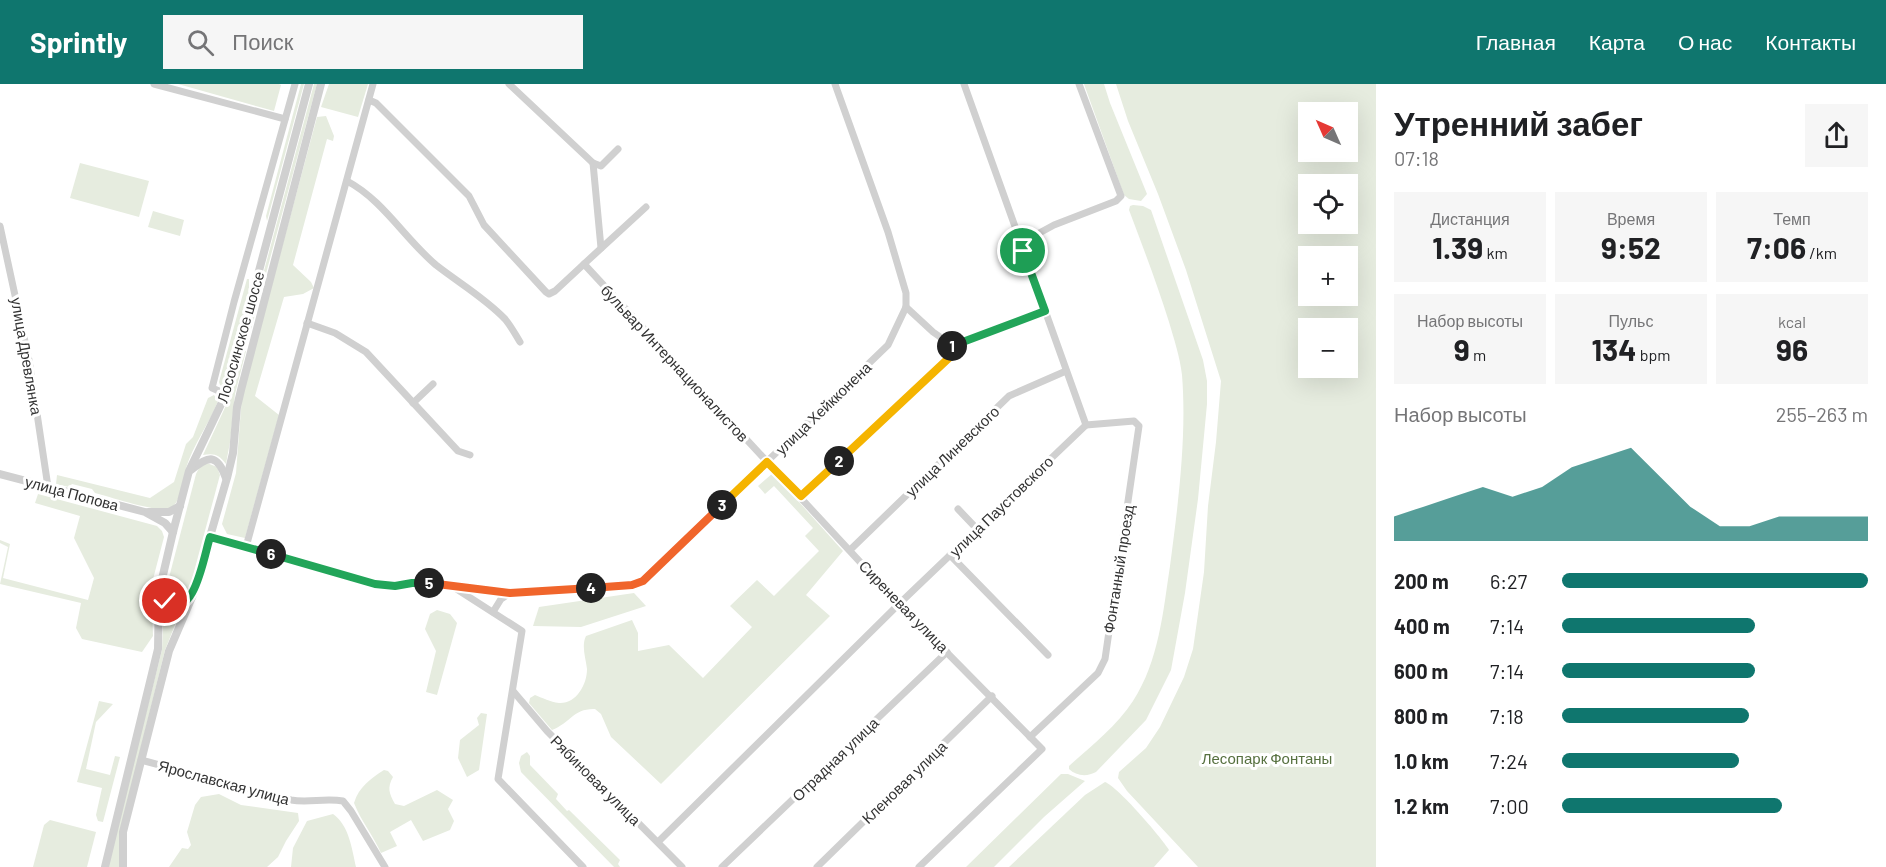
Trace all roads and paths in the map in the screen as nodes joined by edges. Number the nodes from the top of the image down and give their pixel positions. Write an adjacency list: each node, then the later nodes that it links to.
1 (154, 84): 11 (street)
2 (295, 84): 11 (street)
3 (309, 84): 17 (street, Лососинское шоссе)
4 (321, 84): 27 (street, Лососинское шоссе)
5 (373, 84): 10 (street)
6 (509, 84): 13 (street)
7 (835, 84): 22 (street)
8 (964, 84): 19 (street)
9 (1079, 84): 19 (street)
10 (369, 100): 14 (street); 21 (street)
11 (285, 119): 16 (street)
12 (618, 149): 13 (street)
13 (592, 163): 20 (street)
14 (346, 181): 24 (street); 26 (street)
15 (646, 207): 20 (street)
16 (257, 222): 17 (street); 31 (street)
17 (271, 225): 25 (street, Лососинское шоссе)
18 (0, 226): 39 (street, улица Древлянка)
19 (1021, 243): 23 (street)
20 (601, 248): 21 (street)
21 (584, 264): 35 (street, бульвар Интернационалистов)
22 (906, 307): 28 (street); 35 (street, улица Хейкконена)
23 (1045, 311): 28 (street); 29 (street)
24 (307, 323): 32 (street); 47 (street)
25 (240, 342): 27 (street); 31 (street, Лососинское шоссе)
26 (520, 342)
27 (253, 344): 38 (street, Лососинское шоссе)
28 (952, 346): 40 (street)
29 (1066, 370): 33 (street); 48 (street, улица Линевского)
30 (433, 384): 32 (street)
31 (226, 394): 36 (street, Лососинское шоссе)
32 (413, 403): 34 (street)
33 (1086, 425): 44 (street, улица Паустовского); 60 (street, Фонтанный проезд)
34 (470, 454)
35 (767, 462): 40 (street, Сиреневая улица); 52 (street, улица Хейкконена)
36 (189, 471): 38 (street); 41 (street, Лососинское шоссе)
37 (0, 474): 39 (street, улица Попова)
38 (227, 478): 46 (street, Лососинское шоссе)
39 (48, 487): 43 (street, улица Попова)
40 (801, 496): 48 (street, Сиреневая улица)
41 (180, 506): 43 (street, улица Попова); 45 (street, Лососинское шоссе)
42 (958, 509): 44 (street)
43 (145, 512): 45 (street, улица Попова)
44 (977, 529): 49 (street, улица Паустовского)
45 (173, 532): 51 (street, Лососинское шоссе)
46 (210, 537): 47 (street, улица Хейкконена); 53 (street, Лососинское шоссе)
47 (246, 547): 50 (street, улица Хейкконена)
48 (850, 550): 54 (street, Сиреневая улица)
49 (950, 555): 54 (street, улица Паустовского); 57 (street)
50 (452, 586): 52 (street, улица Хейкконена); 55 (street)
51 (159, 592): 53 (street); 63 (street, Лососинское шоссе)
52 (510, 593): 55 (street)
53 (193, 595): 61 (street, Лососинское шоссе)
54 (899, 604): 56 (street, Сиреневая улица); 62 (street, улица Паустовского)
55 (493, 612): 58 (street)
56 (947, 652): 59 (street, Сиреневая улица); 68 (street, Отрадная улица)
57 (1048, 655)
58 (513, 691): 62 (street, Рябиновая улица); 66 (street)
59 (992, 696): 60 (street, Сиреневая улица); 69 (street, Кленовая улица)
60 (1030, 737): 70 (street, Сиреневая улица)
61 (141, 760): 64 (street, Лососинское шоссе); 65 (street, Ярославская улица)
62 (658, 842): 67 (street, Рябиновая улица)
63 (105, 867)
64 (123, 867)
65 (386, 867)
66 (583, 867)
67 (682, 867)
68 (722, 867)
69 (817, 867)
70 (920, 867)

